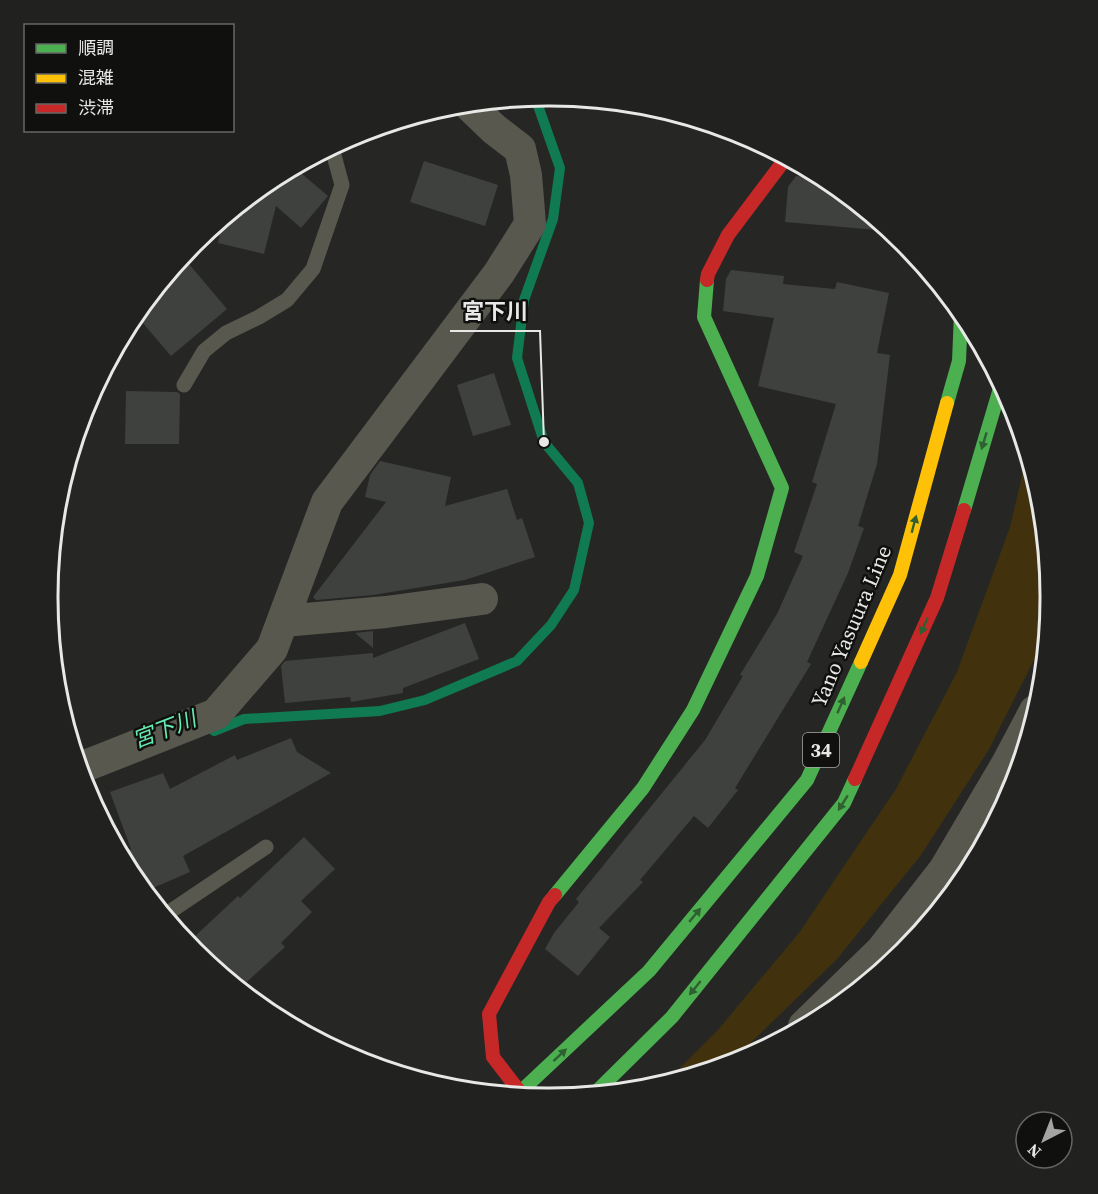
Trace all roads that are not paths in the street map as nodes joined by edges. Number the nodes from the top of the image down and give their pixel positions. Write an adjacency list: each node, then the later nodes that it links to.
1 (477, 112): 8 (street)
2 (334, 156): 5 (lane)
3 (781, 165): 16 (main road)
4 (960, 330): 17 (main road, Yano Yasuura Line / 34, one-way to 4)
5 (184, 385)
6 (997, 398): 15 (main road, 34, one-way to 15)
7 (482, 599): 8 (street)
8 (282, 621): 10 (street)
9 (1015, 749): 12 (street)
10 (89, 765)
11 (266, 847): 13 (lane)
12 (953, 875): 14 (street)
13 (172, 910)
14 (836, 995)
15 (605, 1084)
16 (512, 1086)
17 (526, 1087)

